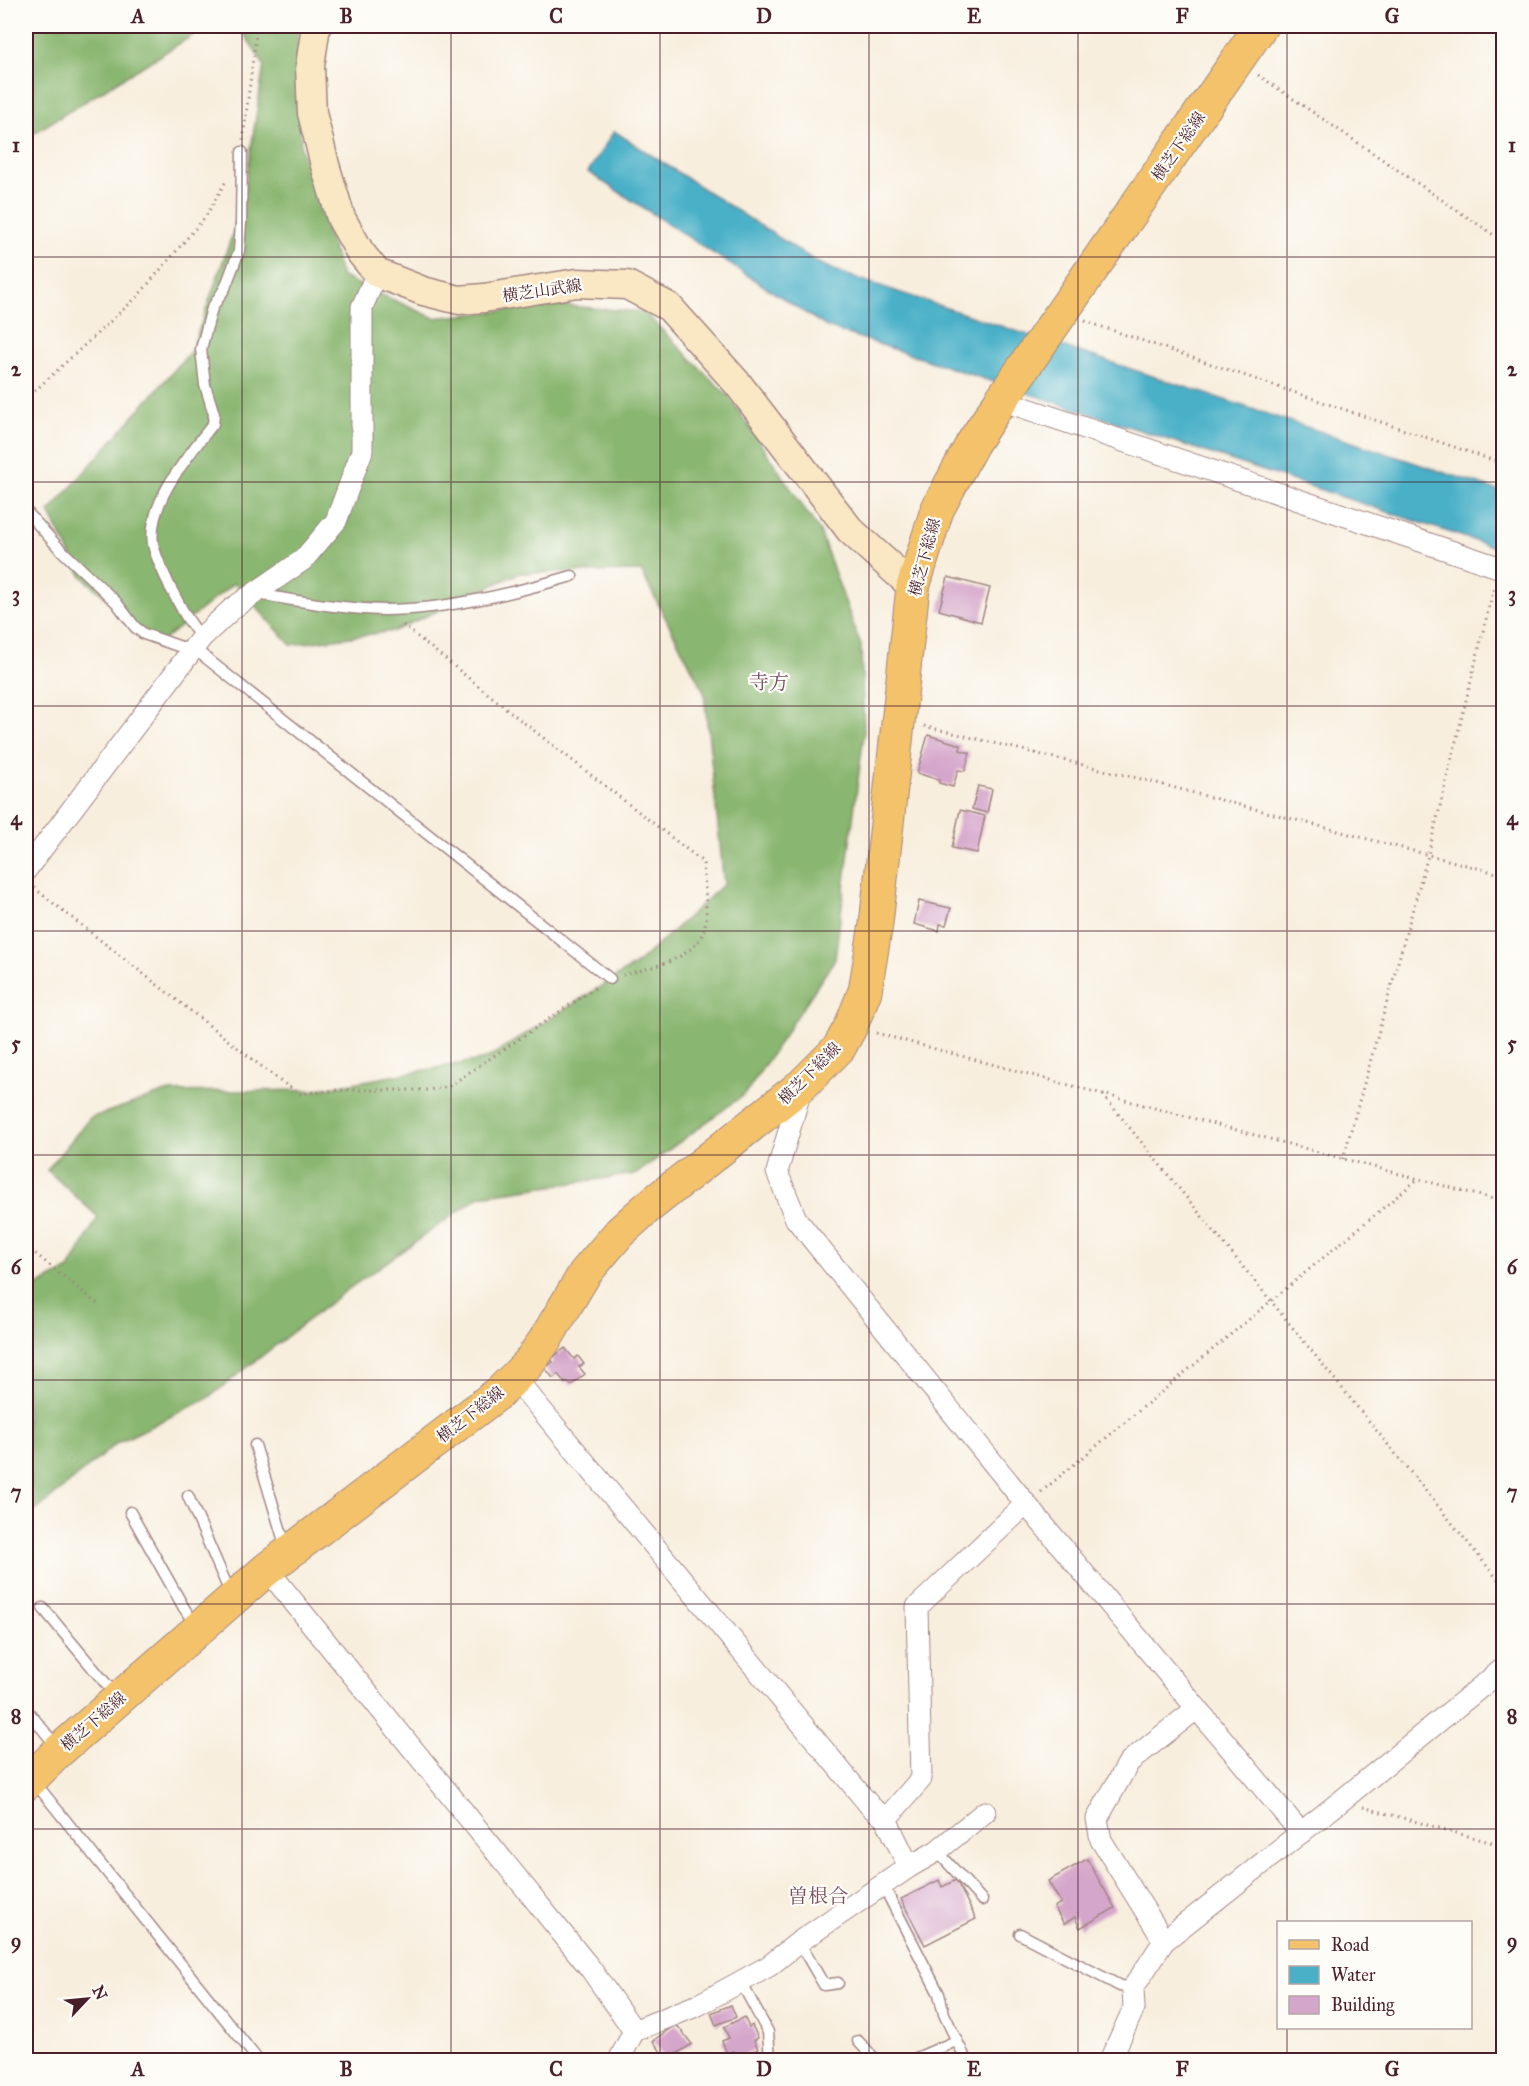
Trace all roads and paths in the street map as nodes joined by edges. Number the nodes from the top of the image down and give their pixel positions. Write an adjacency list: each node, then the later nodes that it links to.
1 (257, 26): 5 (path)
2 (316, 26): 7 (main road)
3 (1261, 26): 4 (main road, 横芝下総線)
4 (1237, 61): 6 (path); 8 (main road, 横芝下総線)
5 (242, 152): 9 (path); 17 (lane)
6 (1503, 242)
7 (377, 273): 15 (main road, 横芝山武線); 16 (street)
8 (1061, 313): 10 (main road, 横芝下総線); 11 (path)
9 (26, 399)
10 (1001, 400): 13 (street); 15 (main road, 横芝下総線)
11 (1503, 464)
12 (26, 512): 17 (lane)
13 (1501, 568): 19 (path)
14 (572, 576): 16 (lane)
15 (913, 587): 18 (main road, 横芝下総線)
16 (254, 594): 17 (street)
17 (196, 645): 20 (street); 23 (lane)
18 (898, 723): 19 (path); 24 (main road, 横芝下総線)
19 (1428, 855): 21 (path); 28 (path)
20 (26, 870)
21 (1503, 875)
22 (26, 882): 25 (path)
23 (610, 979)
24 (851, 1026): 26 (main road, 横芝下総線); 27 (path)
25 (280, 1081)
26 (802, 1085): 34 (main road, 横芝下総線); 37 (street)
27 (1102, 1094): 28 (path); 32 (path)
28 (1343, 1159): 29 (path)
29 (1418, 1179): 30 (path); 32 (path)
30 (1503, 1202)
31 (26, 1246): 33 (path)
32 (1270, 1301): 37 (path); 40 (path)
33 (100, 1306)
34 (514, 1377): 39 (main road, 横芝下総線); 52 (street)
35 (255, 1445): 39 (lane)
36 (188, 1496): 41 (lane)
37 (1026, 1504): 47 (street); 52 (street)
38 (130, 1512): 43 (lane)
39 (280, 1560): 41 (main road, 横芝下総線); 65 (street)
40 (1503, 1587)
41 (233, 1599): 43 (main road, 横芝下総線)
42 (43, 1608): 45 (lane)
43 (198, 1629): 45 (main road, 横芝下総線)
44 (1503, 1668): 50 (street)
45 (119, 1699): 48 (main road, 横芝下総線)
46 (26, 1709): 48 (lane)
47 (1196, 1709): 53 (street); 60 (street)
48 (60, 1750): 49 (main road, 横芝下総線)
49 (29, 1781): 68 (lane)
50 (1341, 1801): 53 (street); 54 (path)
51 (985, 1812): 55 (street)
52 (886, 1819): 56 (street)
53 (1301, 1833): 60 (street)
54 (1503, 1846)
55 (938, 1851): 56 (street); 58 (lane)
56 (909, 1867): 57 (street)
57 (883, 1885): 61 (street); 67 (lane)
58 (982, 1900)
59 (1020, 1934): 64 (lane)
60 (1164, 1941): 64 (street)
61 (799, 1942): 62 (street); 63 (lane)
62 (741, 1982): 65 (street); 70 (lane)
63 (838, 1983)
64 (1133, 1988): 74 (street)
65 (634, 2031): 69 (street)
66 (858, 2041): 71 (lane)
67 (956, 2041): 72 (lane); 73 (lane)
68 (258, 2061)
69 (619, 2061)
70 (770, 2061)
71 (882, 2061)
72 (912, 2061)
73 (966, 2061)
74 (1110, 2061)

